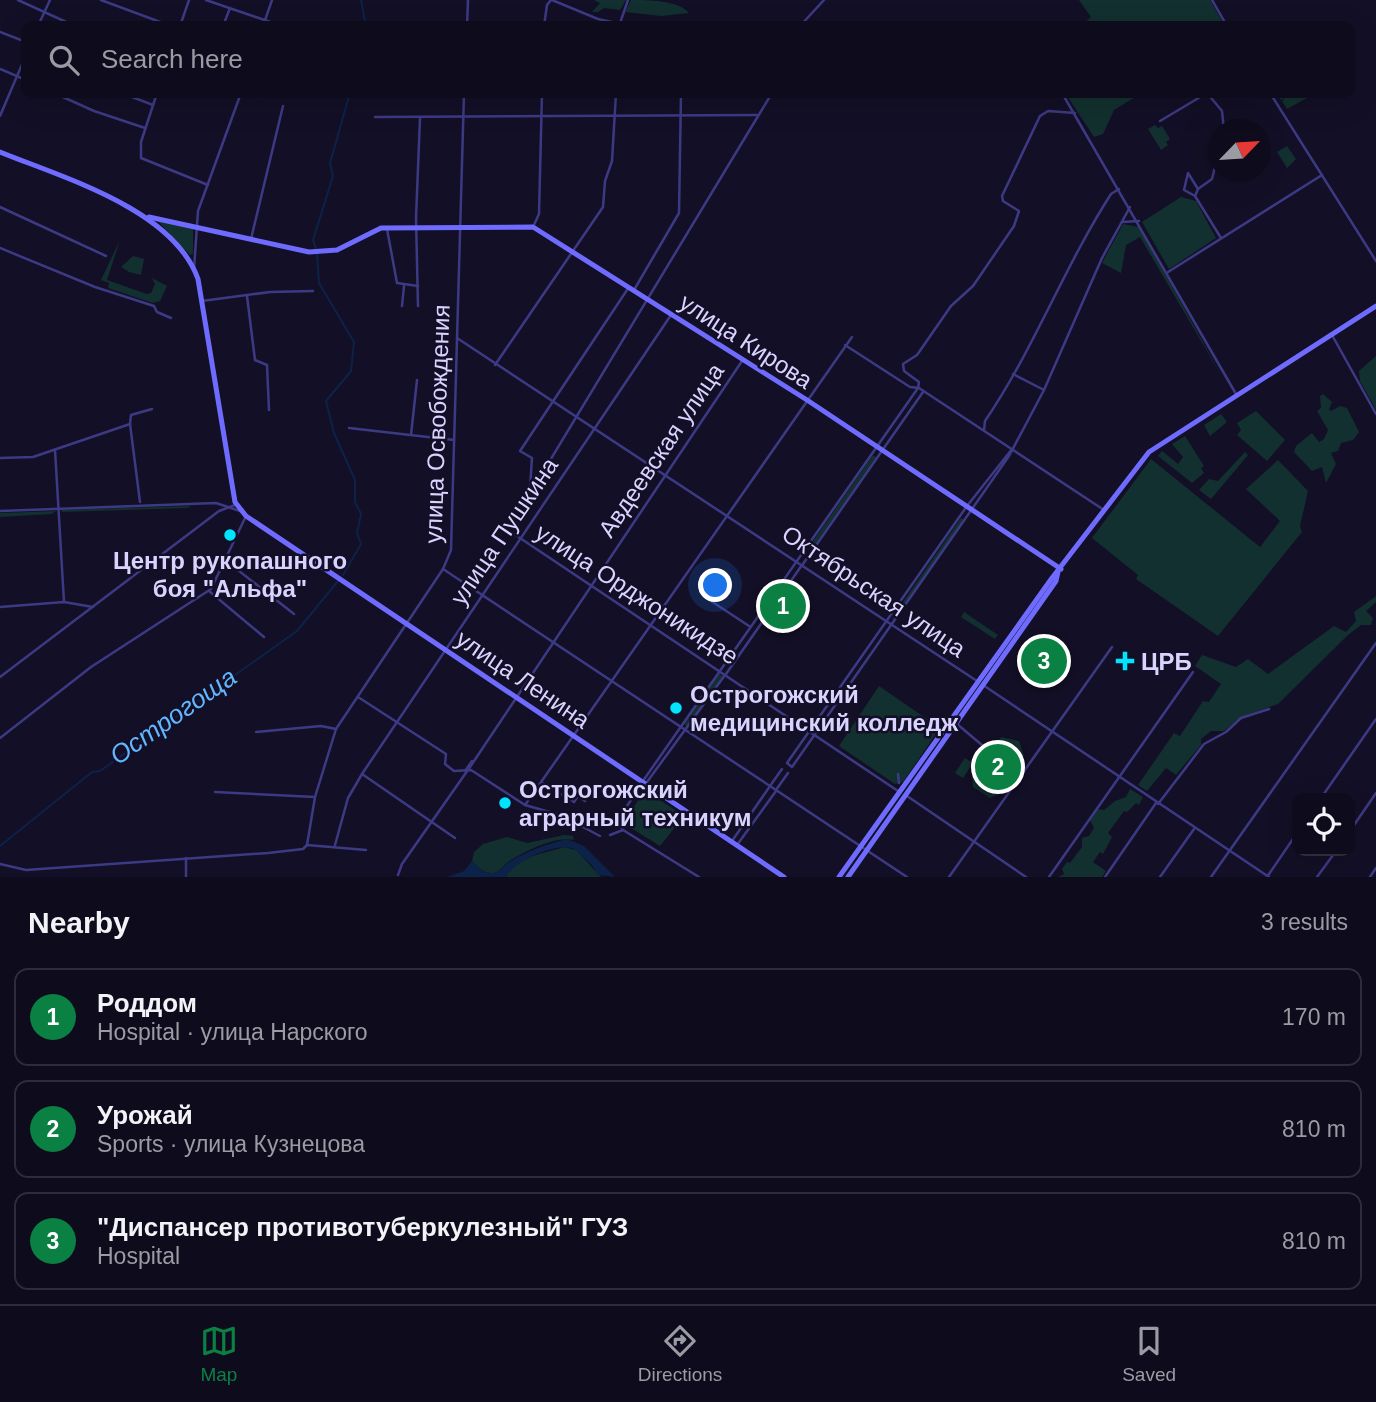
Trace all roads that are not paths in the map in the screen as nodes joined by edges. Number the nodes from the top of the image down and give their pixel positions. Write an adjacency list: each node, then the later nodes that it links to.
1 (18, 0): 15 (street)
2 (50, 0): 15 (street)
3 (102, 0): 19 (street)
4 (188, 0): 20 (street)
5 (206, 0): 13 (street)
6 (226, 0): 13 (street)
7 (272, 0): 16 (street)
8 (468, 0): 23 (street)
9 (552, 0): 24 (street); 25 (street)
10 (628, 0): 26 (street)
11 (824, 0): 27 (street)
12 (1212, 0): 28 (street)
13 (224, 6): 14 (street)
14 (230, 8): 16 (street); 21 (street)
15 (45, 10): 17 (street); 18 (street)
16 (265, 20): 22 (street)
17 (40, 21)
18 (66, 21)
19 (158, 21)
20 (182, 21)
21 (225, 21)
22 (268, 21)
23 (467, 21)
24 (545, 21)
25 (608, 21)
26 (620, 21)
27 (805, 21)
28 (1224, 21)
29 (0, 32): 30 (street)
30 (21, 40)
31 (21, 68): 33 (street)
32 (0, 69): 33 (street)
33 (18, 76): 34 (street); 54 (street)
34 (21, 78)
35 (65, 98): 61 (street)
36 (135, 98): 48 (street)
37 (155, 98): 48 (street)
38 (241, 98): 65 (street)
39 (464, 98): 56 (street, улица Освобождения)
40 (542, 98): 57 (street)
41 (616, 98): 52 (street)
42 (681, 98): 51 (street)
43 (769, 98): 53 (street)
44 (1065, 98): 50 (street)
45 (1199, 98): 60 (street)
46 (1211, 98): 59 (street)
47 (1273, 98): 63 (street)
48 (153, 105): 61 (street)
49 (283, 106): 79 (street)
50 (1075, 113): 66 (street); 107 (street)
51 (681, 114): 52 (street); 53 (street); 89 (street)
52 (615, 115): 57 (street); 82 (street)
53 (758, 115): 92 (street)
54 (0, 116)
55 (375, 117): 58 (street)
56 (462, 117): 57 (street); 58 (street); 74 (street, улица Освобождения)
57 (542, 117): 76 (street)
58 (420, 118): 78 (street)
59 (1223, 119)
60 (1160, 121)
61 (145, 128): 65 (street)
62 (0, 152): 71 (main road)
63 (1322, 175): 80 (street); 84 (street)
64 (1208, 182): 67 (street)
65 (208, 184): 75 (street)
66 (1119, 188): 70 (street); 105 (street)
67 (1198, 188): 68 (street); 68 (street)
68 (1195, 196): 80 (street)
69 (0, 207): 83 (street)
70 (1130, 207): 72 (street); 73 (street)
71 (149, 217): 75 (main road); 85 (main road)
72 (1139, 221): 73 (street); 86 (street)
73 (1122, 222): 108 (street)
74 (460, 226): 76 (main road); 78 (main road); 101 (street, улица Освобождения)
75 (197, 227): 79 (main road); 85 (street)
76 (533, 227): 82 (main road, улица Кирова)
77 (386, 228): 78 (main road); 79 (main road); 87 (street)
78 (418, 228): 88 (street)
79 (251, 239)
80 (1221, 239): 86 (street)
81 (0, 248): 98 (street)
82 (572, 252): 89 (main road, улица Кирова); 104 (street)
83 (106, 256)
84 (1376, 261)
85 (194, 269): 93 (main road)
86 (1168, 272): 110 (street)
87 (404, 286): 88 (street); 94 (street)
88 (418, 286): 95 (street)
89 (631, 289): 92 (main road, улица Кирова); 112 (street)
90 (313, 291): 91 (street)
91 (247, 296): 93 (street); 114 (street)
92 (646, 298): 97 (main road, улица Кирова); 116 (street)
93 (202, 301): 131 (main road)
94 (402, 306)
95 (418, 306)
96 (1376, 306): 99 (main road)
97 (672, 314): 103 (main road, улица Кирова); 119 (street, улица Пушкина)
98 (170, 318)
99 (1332, 334): 110 (main road); 115 (street)
100 (852, 337): 102 (street)
101 (457, 338): 104 (street, Октябрьская улица); 122 (street, улица Освобождения)
102 (845, 345): 107 (street); 111 (street)
103 (744, 359): 111 (main road, улица Кирова); 128 (street, Авдеевская улица)
104 (495, 365): 112 (street, Октябрьская улица)
105 (1013, 374): 108 (street); 120 (street)
106 (417, 380): 121 (street)
107 (918, 388): 109 (street); 123 (street)
108 (1044, 390): 124 (street)
109 (924, 391): 120 (street); 126 (street)
110 (1236, 394): 134 (main road)
111 (807, 400): 123 (main road, улица Кирова); 137 (street)
112 (551, 401): 116 (street, Октябрьская улица); 129 (street)
113 (152, 409): 117 (street)
114 (269, 410)
115 (1376, 414)
116 (575, 417): 119 (street, Октябрьская улица); 129 (street)
117 (130, 424): 125 (street); 130 (street)
118 (349, 428): 121 (street)
119 (594, 430): 128 (street, Октябрьская улица); 138 (street, улица Пушкина)
120 (984, 430): 124 (street)
121 (411, 435): 122 (street)
122 (454, 440): 142 (street, улица Освобождения)
123 (876, 446): 126 (main road, улица Кирова); 140 (street)
124 (1012, 449): 133 (street); 133 (street); 134 (street)
125 (55, 450): 127 (street); 132 (street)
126 (883, 451): 133 (main road, улица Кирова); 141 (street)
127 (0, 458)
128 (664, 475): 137 (street, Октябрьская улица); 144 (street, Авдеевская улица)
129 (530, 490): 138 (street, улица Орджоникидзе)
130 (140, 503): 131 (street); 132 (street)
131 (233, 503): 136 (main road, улица Ленина); 150 (street)
132 (59, 507): 135 (street); 148 (street)
133 (970, 508): 143 (main road, улица Кирова); 152 (street); 154 (street)
134 (1104, 510): 143 (main road)
135 (0, 511)
136 (244, 514): 139 (street); 153 (main road, улица Ленина)
137 (727, 516): 140 (street, Октябрьская улица); 155 (street)
138 (520, 538): 144 (street, улица Орджоникидзе); 146 (street, улица Пушкина)
139 (225, 560): 145 (street); 151 (street)
140 (797, 561): 141 (street, Октябрьская улица); 156 (street)
141 (803, 564): 152 (street, Октябрьская улица); 164 (street)
142 (443, 569): 146 (street); 153 (street, улица Освобождения)
143 (1059, 570): 169 (main road)
144 (591, 585): 155 (street, улица Орджоникидзе); 158 (street, Авдеевская улица)
145 (209, 591): 157 (street); 184 (street)
146 (483, 594): 158 (street); 161 (street, улица Пушкина)
147 (708, 599): 156 (street)
148 (64, 602): 149 (street); 150 (street)
149 (0, 607)
150 (93, 607): 165 (street)
151 (294, 614)
152 (888, 621): 154 (street, Октябрьская улица); 166 (street)
153 (407, 624): 161 (main road, улица Ленина); 171 (street, улица Освобождения)
154 (892, 624): 168 (street); 169 (street, Октябрьская улица)
155 (652, 626): 162 (street, улица Орджоникидзе); 167 (street)
156 (750, 627): 162 (street)
157 (264, 637)
158 (553, 642): 167 (street); 170 (street, Авдеевская улица)
159 (1376, 643): 219 (street)
160 (1112, 647): 181 (street)
161 (447, 649): 170 (main road, улица Ленина); 174 (street, улица Пушкина)
162 (720, 670): 164 (street, улица Орджоникидзе); 176 (street)
163 (1193, 672): 191 (street)
164 (726, 674): 178 (street); 179 (street, улица Орджоникидзе)
165 (0, 677)
166 (846, 680): 168 (street); 179 (street)
167 (611, 681): 176 (street); 182 (street)
168 (850, 683): 183 (street)
169 (981, 683): 175 (main road); 181 (street, Октябрьская улица)
170 (516, 696): 182 (main road, улица Ленина); 187 (street, Авдеевская улица)
171 (358, 697): 174 (street); 177 (street, улица Освобождения)
172 (1269, 709): 203 (street)
173 (1376, 719): 198 (street)
174 (397, 722): 187 (street); 189 (street, улица Пушкина)
175 (953, 722): 185 (street); 200 (main road)
176 (681, 727): 178 (street); 193 (street)
177 (336, 729): 180 (street); 201 (street, улица Освобождения)
178 (686, 731): 193 (street); 195 (street)
179 (810, 731): 183 (street, улица Орджоникидзе); 183 (street)
180 (256, 732)
181 (1051, 732): 191 (street, Октябрьская улица); 212 (street)
182 (574, 734): 192 (street); 193 (main road, улица Ленина)
183 (815, 734): 200 (street, улица Орджоникидзе)
184 (0, 738)
185 (989, 751)
186 (782, 769): 195 (street)
187 (465, 771): 204 (street); 205 (street, Авдеевская улица)
188 (788, 773): 196 (street)
189 (362, 774): 205 (street); 216 (street, улица Пушкина)
190 (898, 774): 194 (street)
191 (1119, 777): 203 (street, Октябрьская улица); 233 (street)
192 (541, 782): 202 (street); 204 (street)
193 (644, 783): 208 (street); 214 (main road, улица Ленина)
194 (899, 783)
195 (770, 786): 196 (street); 214 (street)
196 (776, 790): 214 (street); 217 (street)
197 (215, 792): 201 (street)
198 (1324, 793)
199 (1376, 793): 206 (street)
200 (903, 794): 212 (street, улица Орджоникидзе); 217 (main road)
201 (315, 797): 215 (street, улица Освобождения)
202 (585, 801)
203 (1157, 803): 207 (street, Октябрьская улица); 234 (street)
204 (525, 805): 210 (street)
205 (432, 820): 211 (street); 224 (street, Авдеевская улица)
206 (1355, 824)
207 (1195, 829): 219 (street, Октябрьская улица); 235 (street)
208 (622, 830): 209 (street); 226 (street)
209 (610, 835)
210 (600, 836)
211 (455, 838)
212 (972, 841): 231 (street); 232 (street, улица Орджоникидзе)
213 (1292, 841): 237 (street)
214 (734, 844): 227 (main road, улица Ленина)
215 (307, 845): 216 (street); 221 (street)
216 (335, 845): 218 (street)
217 (864, 848): 228 (main road); 229 (main road); 230 (street)
218 (366, 850)
219 (1229, 851): 236 (street); 237 (street, Октябрьская улица)
220 (1332, 856): 238 (street)
221 (186, 858): 222 (street); 225 (street)
222 (0, 864)
223 (1376, 869): 239 (street)
224 (398, 875)
225 (186, 877)
226 (699, 877)
227 (783, 877)
228 (839, 877)
229 (848, 877)
230 (907, 877)
231 (948, 877)
232 (1026, 877)
233 (1049, 877)
234 (1105, 877)
235 (1160, 877)
236 (1212, 877)
237 (1268, 877)
238 (1317, 877)
239 (1370, 877)

